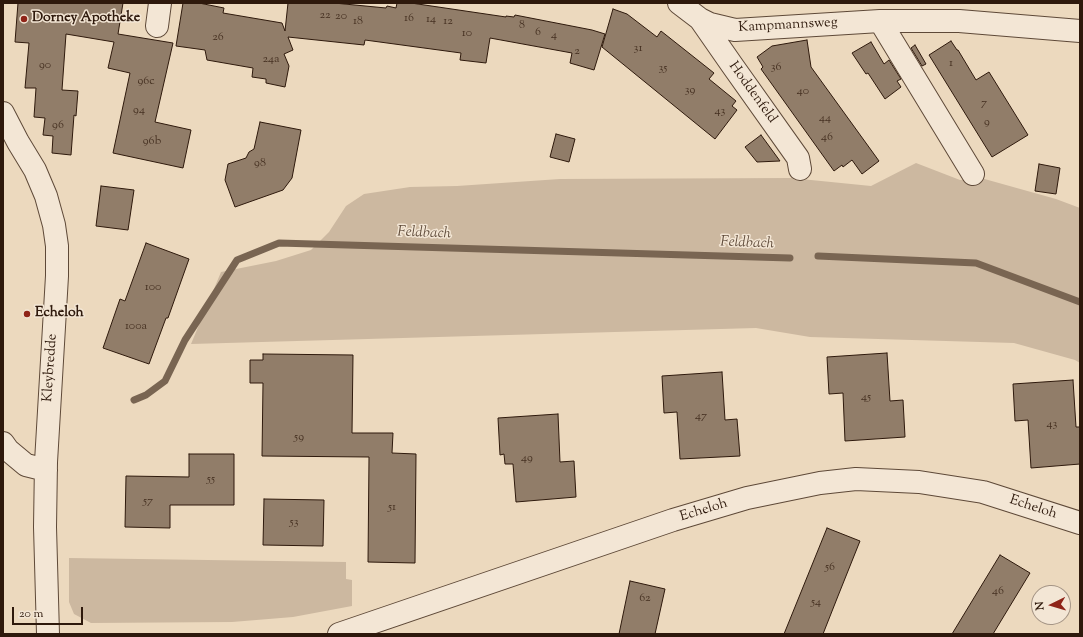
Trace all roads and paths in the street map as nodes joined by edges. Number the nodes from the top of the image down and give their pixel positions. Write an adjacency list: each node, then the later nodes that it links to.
1 (160, 3): 5 (street)
2 (679, 3): 3 (street, Kampmannsweg)
3 (700, 19): 4 (street, Kampmannsweg); 8 (street, Hoddenfeld)
4 (880, 21): 6 (street, Kampmannsweg); 9 (street)
5 (157, 26)
6 (1080, 32)
7 (3, 113): 11 (street, Kleybredde)
8 (800, 169)
9 (973, 174)
10 (3, 442): 11 (street)
11 (46, 470): 13 (street, Kleybredde)
12 (1080, 523): 14 (street, Echeloh)
13 (48, 634)
14 (339, 634)

